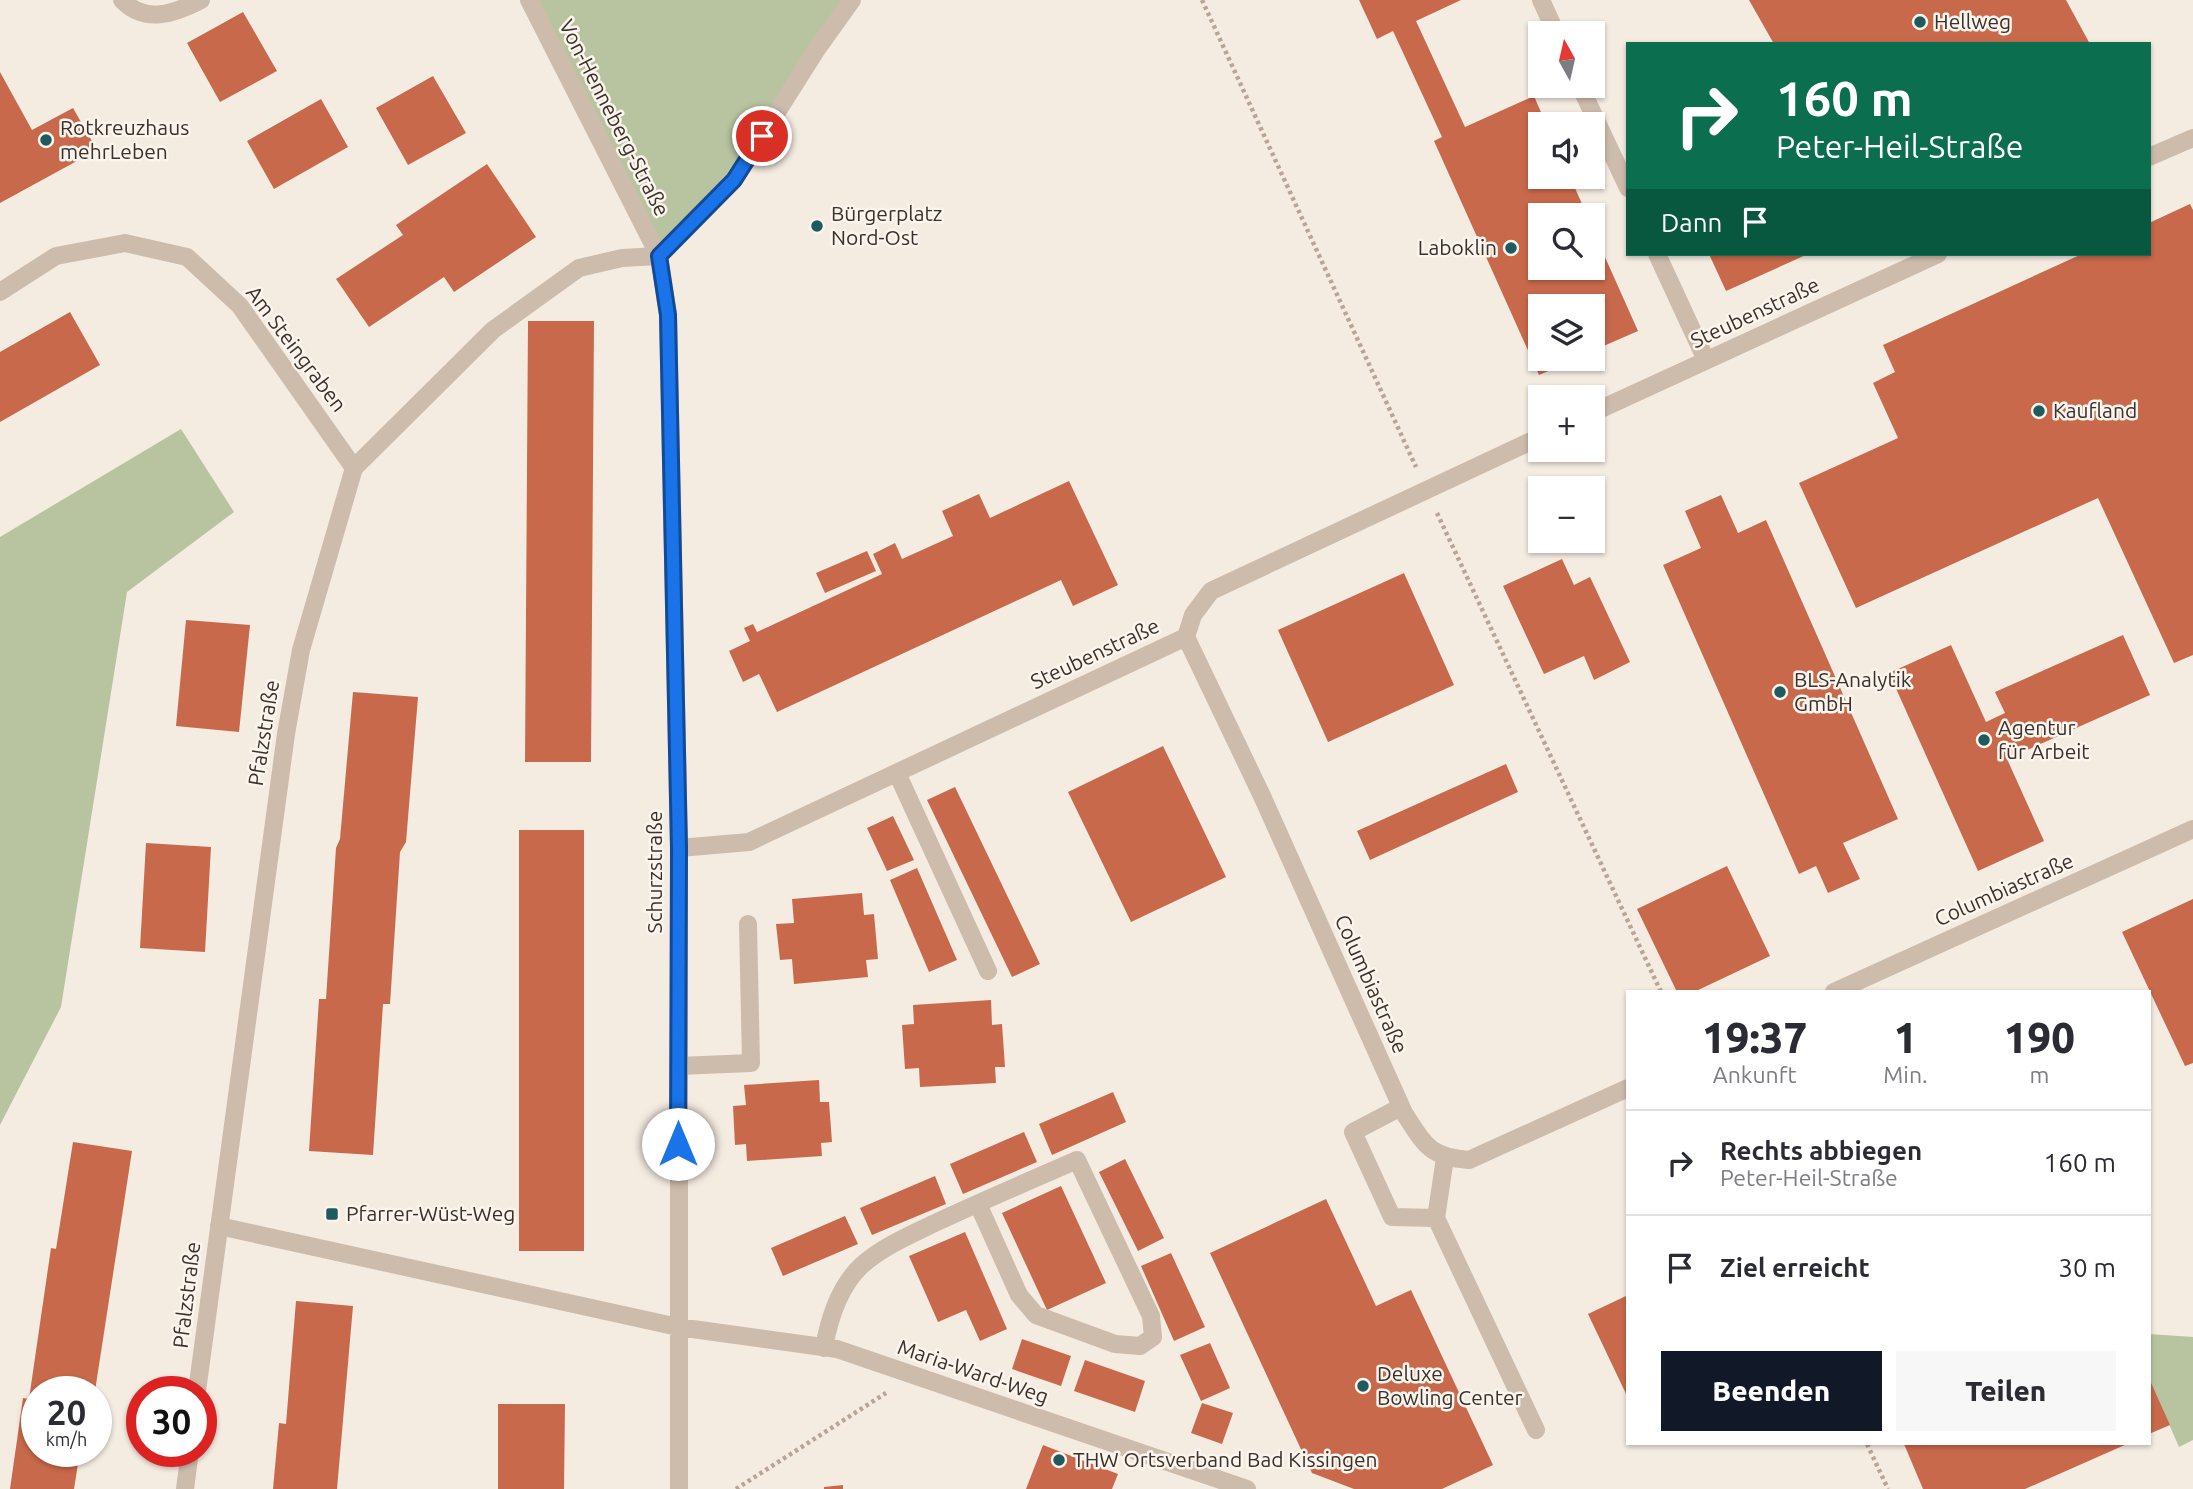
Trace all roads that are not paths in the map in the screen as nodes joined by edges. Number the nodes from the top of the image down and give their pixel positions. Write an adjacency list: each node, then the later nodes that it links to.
1 (121, 0): 2 (street)
2 (201, 0)
3 (529, 0): 11 (street, Von-Henneberg-Straße)
4 (852, 0): 11 (street)
5 (1541, 0): 6 (street)
6 (1551, 21)
7 (1586, 98): 10 (street)
8 (2193, 138): 9 (street)
9 (2151, 156)
10 (1626, 184)
11 (659, 256): 18 (street, Pfalzstraße); 22 (street, Schurzstraße)
12 (1658, 256): 15 (street)
13 (1934, 256): 15 (street, Steubenstraße)
14 (0, 292): 18 (street, Am Steingraben)
15 (1706, 360): 16 (street, Steubenstraße)
16 (1605, 407)
17 (1528, 443): 19 (street, Steubenstraße)
18 (354, 468): 32 (street, Pfalzstraße)
19 (1186, 637): 20 (street, Steubenstraße); 28 (street, Columbiastraße)
20 (897, 773): 22 (street, Steubenstraße); 24 (street)
21 (2193, 828): 25 (street, Columbiastraße)
22 (679, 848): 26 (street, Schurzstraße)
23 (748, 924): 26 (street)
24 (988, 971)
25 (1838, 990)
26 (678, 1066): 33 (street, Schurzstraße)
27 (1626, 1089): 29 (street)
28 (1401, 1107): 29 (street, Columbiastraße); 31 (street)
29 (1445, 1158): 31 (street)
30 (978, 1204): 30 (street); 34 (street)
31 (1437, 1218): 36 (street)
32 (219, 1226): 33 (street); 35 (street, Pfalzstraße)
33 (678, 1328): 34 (street, Maria-Ward-Weg); 39 (street, Schurzstraße)
34 (824, 1348): 40 (street, Maria-Ward-Weg)
35 (199, 1376)
36 (1536, 1430)
37 (188, 1467): 38 (street)
38 (185, 1489)
39 (680, 1489)
40 (1247, 1489)

